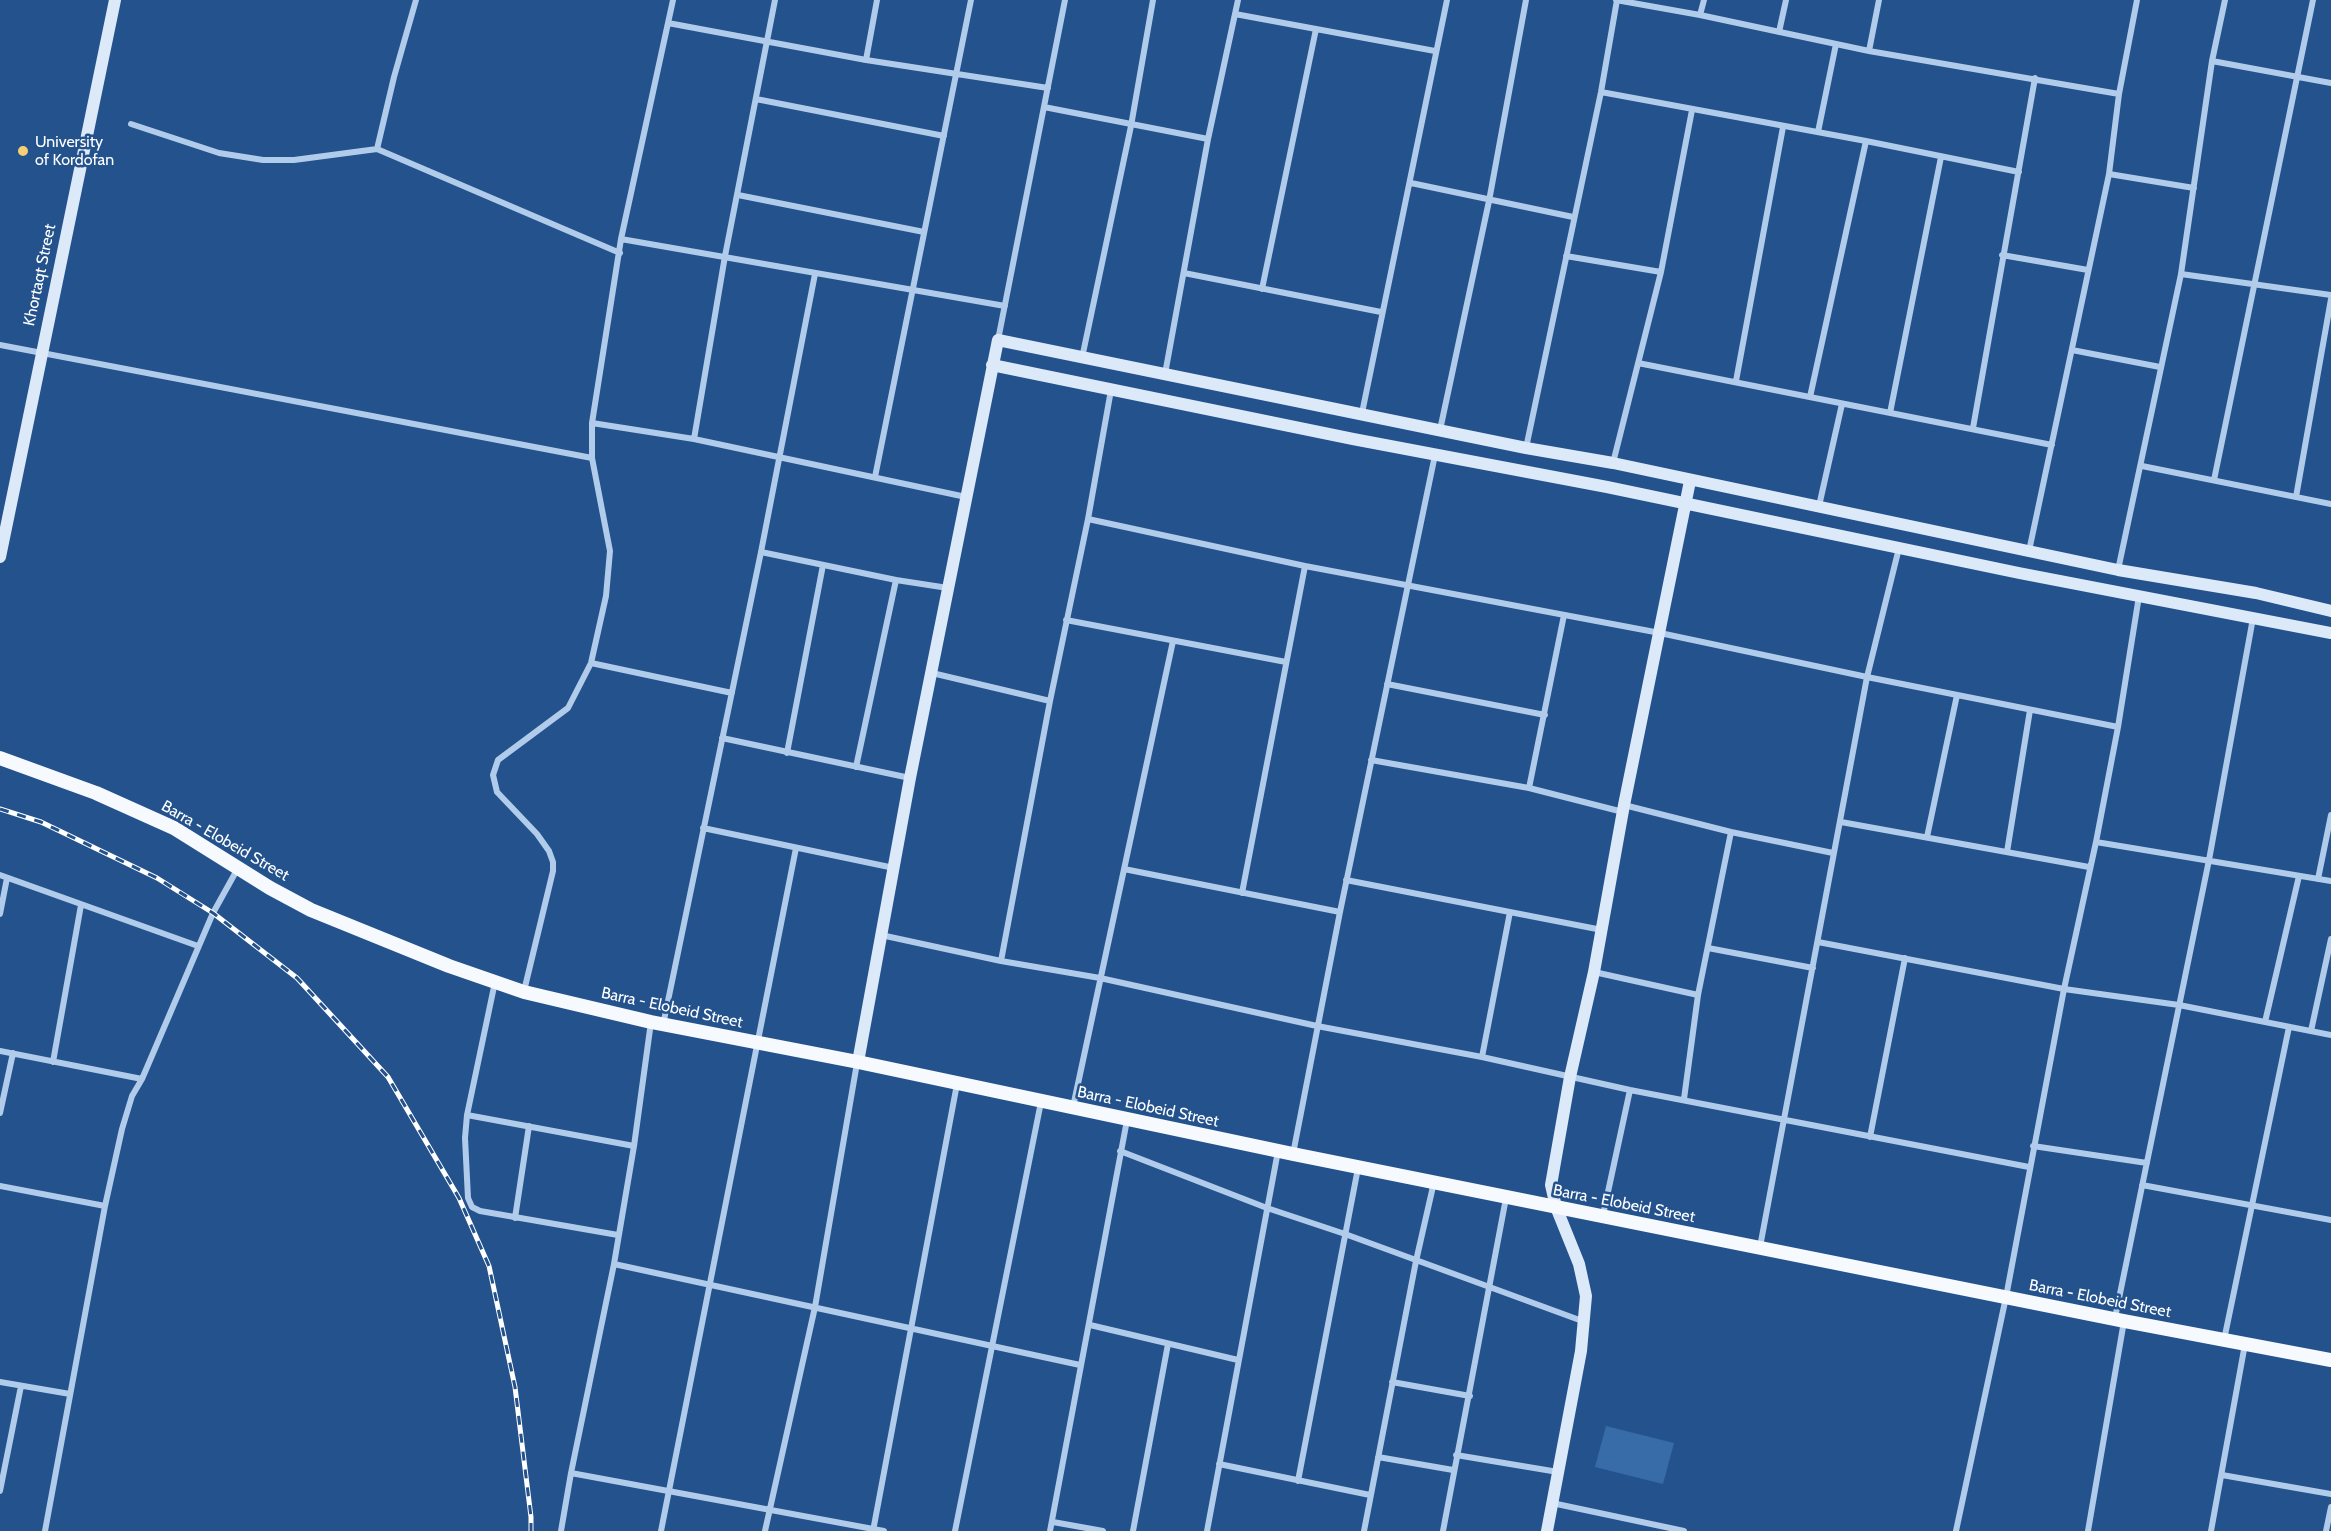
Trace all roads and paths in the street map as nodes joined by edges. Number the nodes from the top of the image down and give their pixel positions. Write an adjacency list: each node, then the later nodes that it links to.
1 (116, 0): 76 (main road, Khortaqt Street)
2 (416, 0): 47 (street)
3 (673, 0): 21 (street)
4 (775, 0): 24 (street)
5 (877, 0): 28 (street)
6 (971, 0): 30 (street)
7 (1065, 0): 34 (street)
8 (1153, 0): 41 (street)
9 (1238, 0): 19 (street)
10 (1447, 0): 26 (street)
11 (1526, 0): 54 (street)
12 (1616, 0): 20 (street); 35 (street)
13 (1704, 0): 20 (street)
14 (1786, 0): 23 (street)
15 (1879, 0): 27 (street)
16 (2137, 0): 36 (street)
17 (2225, 0): 29 (street)
18 (2313, 0): 31 (street)
19 (1235, 14): 22 (street); 45 (street)
20 (1700, 15): 23 (street)
21 (669, 23): 24 (street); 57 (street)
22 (1316, 29): 26 (street); 68 (street)
23 (1779, 32): 25 (street)
24 (766, 42): 28 (street); 37 (street)
25 (1836, 44): 27 (street); 43 (street)
26 (1435, 51): 51 (street)
27 (1869, 51): 32 (street)
28 (866, 60): 30 (street)
29 (2212, 60): 31 (street); 52 (street)
30 (956, 73): 34 (street); 44 (street)
31 (2297, 75): 33 (street); 67 (street)
32 (2035, 78): 36 (street); 49 (street)
33 (2331, 83)
34 (1048, 88): 38 (street)
35 (1601, 92): 39 (street); 55 (street)
36 (2119, 94): 50 (street)
37 (756, 99): 44 (street); 53 (street)
38 (1044, 107): 41 (street); 71 (street)
39 (1692, 110): 42 (street); 63 (street)
40 (131, 124): 47 (street)
41 (1131, 126): 45 (street); 77 (street)
42 (1783, 127): 43 (street); 82 (street)
43 (1818, 132): 46 (street)
44 (944, 136): 56 (street)
45 (1208, 139): 64 (street)
46 (1866, 141): 48 (street); 84 (street)
47 (377, 149): 58 (street)
48 (1941, 157): 49 (street); 87 (street)
49 (2019, 172): 59 (street)
50 (2109, 174): 52 (street); 62 (street)
51 (1411, 183): 54 (street); 72 (street)
52 (2194, 188): 66 (street)
53 (738, 195): 56 (street); 60 (street)
54 (1489, 201): 55 (street); 90 (street)
55 (1574, 217): 61 (street)
56 (924, 232): 69 (street)
57 (621, 239): 58 (street); 60 (street)
58 (620, 253): 88 (street)
59 (2002, 255): 62 (street); 89 (street)
60 (725, 256): 65 (street); 91 (street)
61 (1566, 256): 63 (street); 93 (street)
62 (2088, 270): 75 (street)
63 (1661, 272): 78 (street)
64 (1184, 273): 68 (street); 81 (street)
65 (815, 274): 69 (street); 95 (street)
66 (2181, 274): 67 (street); 80 (street)
67 (2255, 283): 70 (street); 100 (street)
68 (1262, 289): 72 (street)
69 (912, 291): 71 (street); 99 (street)
70 (2331, 297): 103 (street)
71 (1005, 306): 73 (street)
72 (1381, 312): 86 (street)
73 (998, 340): 77 (main road); 79 (main road)
74 (0, 345): 76 (street)
75 (2072, 350): 80 (street); 92 (street)
76 (41, 353): 96 (street); 111 (main road, Khortaqt Street)
77 (1082, 358): 81 (main road)
78 (1638, 363): 82 (street); 97 (street)
79 (992, 365): 83 (main road); 102 (main road)
80 (2160, 367): 98 (street)
81 (1165, 374): 86 (main road)
82 (1736, 381): 84 (street)
83 (1111, 390): 94 (main road); 107 (street)
84 (1810, 397): 85 (street)
85 (1842, 404): 87 (street); 106 (street)
86 (1362, 413): 90 (main road)
87 (1890, 413): 89 (street)
88 (592, 423): 91 (street); 96 (street)
89 (1973, 428): 92 (street)
90 (1440, 430): 93 (main road)
91 (694, 439): 95 (street)
92 (2052, 445): 109 (street)
93 (1526, 448): 97 (main road)
94 (1435, 454): 104 (main road); 116 (street)
95 (780, 456): 99 (street); 110 (street)
96 (592, 458): 127 (street)
97 (1613, 464): 101 (main road)
98 (2142, 466): 100 (street); 114 (street)
99 (875, 477): 102 (street)
100 (2214, 480): 103 (street)
101 (1690, 481): 104 (main road); 106 (main road)
102 (966, 497): 117 (main road)
103 (2296, 497): 105 (street)
104 (1685, 504): 108 (main road); 123 (main road)
105 (2331, 504)
106 (1819, 507): 109 (main road)
107 (1088, 519): 113 (street); 122 (street)
108 (1899, 548): 118 (main road); 129 (street)
109 (2029, 551): 114 (main road)
110 (761, 552): 112 (street); 131 (street)
111 (0, 557)
112 (824, 565): 115 (street); 138 (street)
113 (1305, 566): 116 (street); 126 (street)
114 (2118, 570): 119 (main road)
115 (896, 580): 117 (street); 141 (street)
116 (1407, 585): 120 (street); 130 (street)
117 (948, 588): 128 (main road)
118 (2139, 596): 121 (main road); 136 (street)
119 (2331, 611)
120 (1564, 615): 123 (street); 135 (street)
121 (2253, 618): 124 (main road); 154 (street)
122 (1066, 620): 125 (street); 133 (street)
123 (1660, 633): 129 (street); 144 (main road)
124 (2331, 633)
125 (1173, 641): 126 (street); 158 (street)
126 (1286, 662): 165 (street)
127 (591, 663): 131 (street); 183 (street)
128 (931, 673): 133 (street); 142 (main road)
129 (1867, 677): 132 (street); 146 (street)
130 (1387, 684): 135 (street); 140 (street)
131 (732, 693): 137 (street)
132 (1957, 695): 134 (street); 149 (street)
133 (1050, 701): 177 (street)
134 (2030, 710): 136 (street); 152 (street)
135 (1545, 715): 143 (street)
136 (2118, 727): 150 (street)
137 (722, 738): 138 (street); 147 (street)
138 (787, 753): 141 (street)
139 (0, 758): 155 (main road, Barra - Elobeid Street)
140 (1371, 760): 143 (street); 163 (street)
141 (856, 767): 142 (street)
142 (910, 778): 157 (main road)
143 (1529, 788): 144 (street)
144 (1624, 809): 148 (street); 170 (main road)
145 (2331, 815): 162 (street)
146 (1841, 822): 149 (street); 153 (street)
147 (703, 828): 151 (street); 187 (street)
148 (1731, 832): 153 (street); 175 (street)
149 (1928, 837): 152 (street)
150 (2096, 842): 154 (street); 156 (street)
151 (796, 848): 157 (street); 192 (street)
152 (2007, 852): 156 (street)
153 (1833, 854): 173 (street)
154 (2209, 860): 160 (street); 185 (street)
155 (239, 867): 174 (street); 181 (main road, Barra - Elobeid Street)
156 (2089, 867): 182 (street)
157 (894, 868): 171 (main road)
158 (1124, 868): 165 (street); 180 (street)
159 (0, 875): 161 (street)
160 (2299, 876): 162 (street); 186 (street)
161 (8, 878): 166 (street); 169 (street)
162 (2318, 879): 164 (street)
163 (1346, 880): 167 (street); 168 (street)
164 (2331, 881)
165 (1242, 894): 167 (street)
166 (81, 905): 174 (street); 196 (street)
167 (1340, 912): 188 (street)
168 (1510, 912): 170 (street); 195 (street)
169 (0, 915)
170 (1602, 930): 179 (main road)
171 (880, 935): 177 (street); 197 (main road)
172 (2331, 939): 190 (street)
173 (1818, 942): 176 (street); 178 (street)
174 (198, 946): 199 (street)
175 (1708, 948): 178 (street); 184 (street)
176 (1905, 958): 182 (street); 210 (street)
177 (1001, 961): 180 (street)
178 (1813, 968): 207 (street)
179 (1594, 972): 184 (street); 198 (main road)
180 (1100, 978): 188 (street); 204 (street)
181 (495, 982): 183 (main road, Barra - Elobeid Street); 206 (street)
182 (2064, 989): 185 (street); 212 (street)
183 (524, 992): 187 (main road, Barra - Elobeid Street)
184 (1698, 995): 202 (street)
185 (2179, 1005): 186 (street); 216 (street)
186 (2265, 1022): 189 (street)
187 (657, 1024): 192 (main road, Barra - Elobeid Street); 211 (street)
188 (1317, 1026): 195 (street); 215 (street)
189 (2289, 1027): 190 (street); 223 (street)
190 (2311, 1031): 191 (street)
191 (2331, 1035)
192 (757, 1042): 197 (main road, Barra - Elobeid Street); 235 (street)
193 (0, 1051): 194 (street)
194 (13, 1053): 196 (street); 205 (street)
195 (1482, 1057): 198 (street)
196 (53, 1062): 199 (street)
197 (858, 1062): 200 (main road, Barra - Elobeid Street); 238 (street)
198 (1570, 1077): 201 (street); 225 (main road)
199 (142, 1078): 224 (street)
200 (957, 1083): 203 (main road, Barra - Elobeid Street); 242 (street)
201 (1630, 1090): 202 (street); 227 (street)
202 (1684, 1099): 207 (street)
203 (1042, 1101): 204 (main road, Barra - Elobeid Street); 244 (street)
204 (1072, 1108): 208 (main road, Barra - Elobeid Street)
205 (0, 1113)
206 (467, 1115): 209 (street); 228 (street)
207 (1785, 1119): 210 (street); 232 (street)
208 (1127, 1120): 213 (street); 214 (main road, Barra - Elobeid Street)
209 (529, 1126): 211 (street); 228 (street)
210 (1870, 1137): 218 (street)
211 (634, 1146): 231 (street)
212 (2033, 1146): 216 (street); 218 (street)
213 (1120, 1151): 226 (street); 241 (street)
214 (1278, 1151): 215 (main road, Barra - Elobeid Street); 226 (street)
215 (1293, 1154): 217 (main road, Barra - Elobeid Street)
216 (2147, 1163): 220 (street)
217 (1358, 1167): 219 (main road, Barra - Elobeid Street); 230 (street)
218 (2029, 1167): 237 (street)
219 (1434, 1182): 222 (main road, Barra - Elobeid Street); 233 (street)
220 (2142, 1185): 223 (street); 239 (street)
221 (0, 1186): 224 (street)
222 (1506, 1198): 225 (main road, Barra - Elobeid Street); 236 (street)
223 (2251, 1205): 229 (street); 243 (street)
224 (105, 1206): 253 (street)
225 (1556, 1207): 227 (main road, Barra - Elobeid Street); 240 (main road)
226 (1267, 1208): 230 (street); 247 (street)
227 (1603, 1215): 232 (main road, Barra - Elobeid Street)
228 (515, 1218): 231 (street)
229 (2331, 1220)
230 (1346, 1234): 233 (street); 262 (street)
231 (618, 1235): 234 (street)
232 (1760, 1248): 237 (main road, Barra - Elobeid Street)
233 (1416, 1261): 236 (street); 251 (street)
234 (614, 1264): 235 (street); 260 (street)
235 (709, 1284): 238 (street); 264 (street)
236 (1489, 1287): 240 (street); 254 (street)
237 (2006, 1297): 239 (main road, Barra - Elobeid Street); 286 (street)
238 (815, 1307): 242 (street); 268 (street)
239 (2120, 1320): 243 (main road, Barra - Elobeid Street); 287 (street)
240 (1586, 1322): 259 (main road)
241 (1090, 1325): 245 (street); 249 (street)
242 (910, 1327): 244 (street); 271 (street)
243 (2224, 1340): 246 (main road, Barra - Elobeid Street)
244 (992, 1344): 249 (street); 277 (street)
245 (1168, 1344): 247 (street); 280 (street)
246 (2245, 1344): 248 (main road, Barra - Elobeid Street); 261 (street)
247 (1238, 1360): 257 (street)
248 (2331, 1360)
249 (1080, 1365): 270 (street)
250 (0, 1382): 252 (street)
251 (1392, 1382): 254 (street); 256 (street)
252 (21, 1386): 253 (street); 263 (street)
253 (70, 1394): 272 (street)
254 (1470, 1396): 255 (street)
255 (1456, 1455): 258 (street); 259 (street)
256 (1378, 1456): 258 (street); 266 (street)
257 (1219, 1464): 262 (street); 281 (street)
258 (1453, 1470): 283 (street)
259 (1558, 1472): 267 (main road)
260 (571, 1473): 264 (street); 273 (street)
261 (2222, 1475): 265 (street); 288 (street)
262 (1298, 1480): 266 (street)
263 (0, 1491)
264 (669, 1493): 268 (street); 274 (street)
265 (2331, 1494)
266 (1370, 1495): 282 (street)
267 (1552, 1503): 284 (main road); 285 (street)
268 (770, 1508): 271 (street); 275 (street)
269 (2331, 1508): 289 (street)
270 (1053, 1522): 278 (street); 279 (street)
271 (873, 1530): 276 (street)
272 (45, 1531)
273 (561, 1531)
274 (661, 1531)
275 (765, 1531)
276 (884, 1531)
277 (955, 1531)
278 (1050, 1531)
279 (1103, 1531)
280 (1133, 1531)
281 (1207, 1531)
282 (1364, 1531)
283 (1443, 1531)
284 (1546, 1531)
285 (1684, 1531)
286 (1956, 1531)
287 (2088, 1531)
288 (2211, 1531)
289 (2326, 1531)

